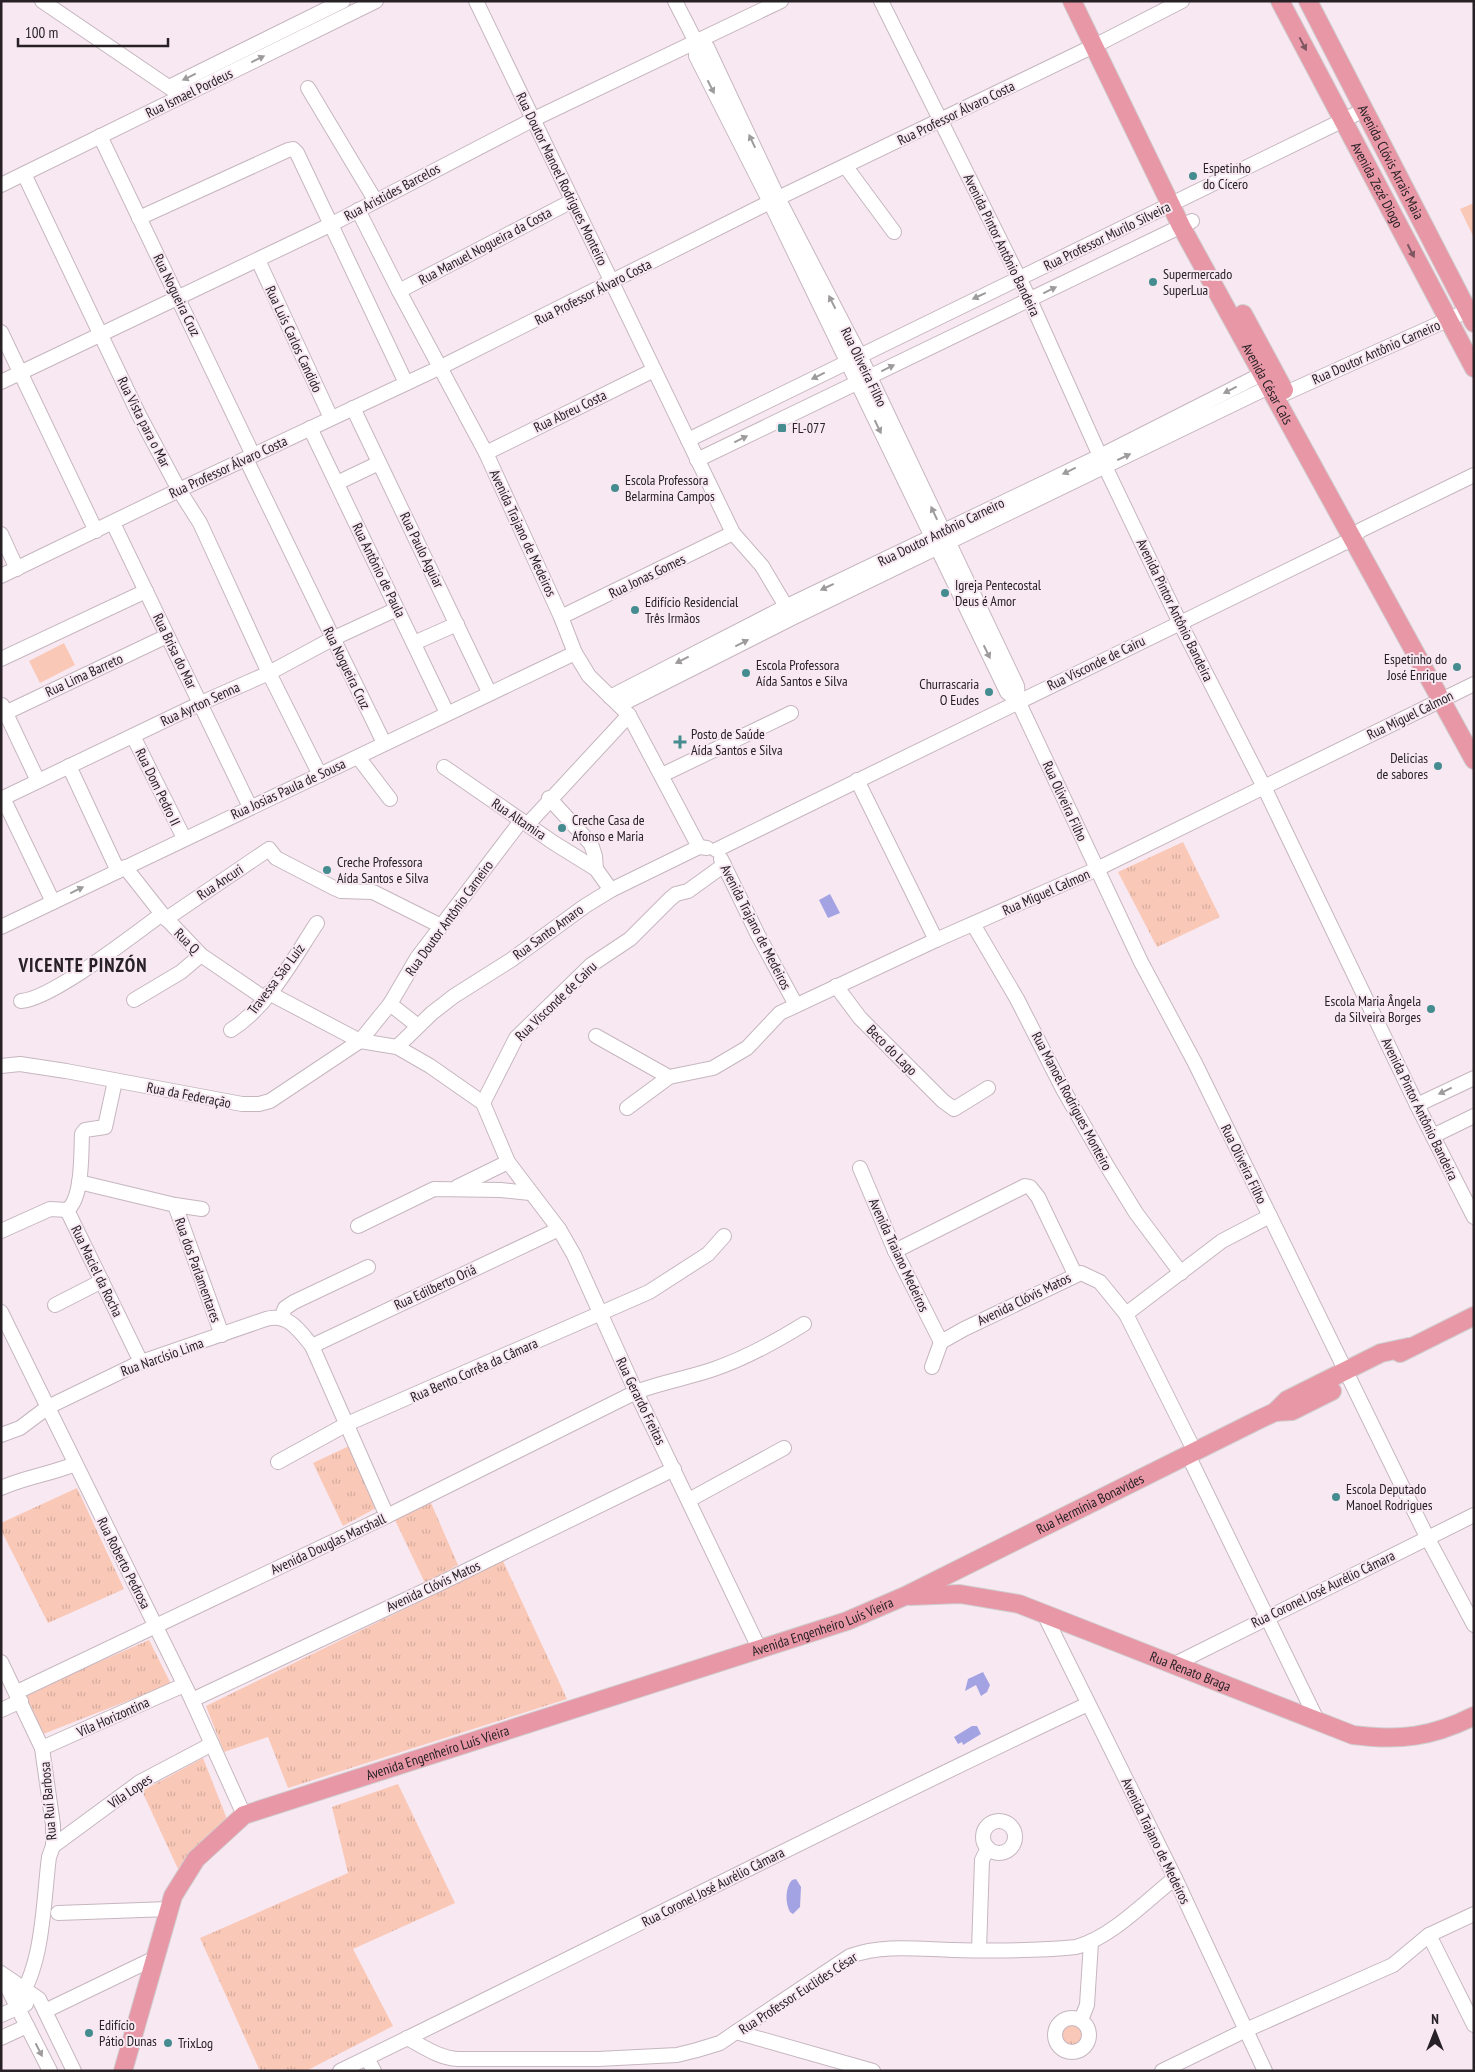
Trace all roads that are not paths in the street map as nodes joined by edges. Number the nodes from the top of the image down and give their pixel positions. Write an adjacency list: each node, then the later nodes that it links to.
1 (42, 1): 15 (street)
2 (343, 1): 15 (street, Rua Ismael Pordeus, one-way to 15)
3 (376, 1): 17 (street, Rua Ismael Pordeus, one-way to 3)
4 (476, 1): 19 (street, Rua Doutor Manoel Rodrigues Monteiro)
5 (675, 1): 13 (street, Rua Oliveira Filho)
6 (781, 1): 13 (street, Rua Aristides Barcelos)
7 (881, 1): 20 (street, Avenida Pintor Antônio Bandeira)
8 (1072, 1): 14 (main road, Avenida César Cals)
9 (1085, 1): 14 (main road, Avenida César Cals)
10 (1182, 1): 14 (street, Rua Professor Álvaro Costa)
11 (1280, 1): 21 (main road, Avenida Zezé Diogo, one-way to 21)
12 (1308, 1): 18 (main road, Avenida Clóvis Arrais Maia)
13 (696, 42): 19 (street, Rua Aristides Barcelos); 27 (street, Rua Oliveira Filho)
14 (1099, 44): 20 (street, Rua Professor Álvaro Costa); 29 (main road, Avenida César Cals)
15 (169, 87): 17 (street)
16 (308, 88): 26 (street)
17 (183, 96): 22 (street, Rua Ismael Pordeus)
18 (1364, 110): 21 (street, Rua Professor Murilo Silveira); 41 (main road, Avenida Clóvis Arrais Maia)
19 (534, 119): 26 (street, Rua Aristides Barcelos); 28 (street, Rua Doutor Manoel Rodrigues Monteiro)
20 (940, 120): 23 (street, Rua Professor Álvaro Costa); 36 (street, Avenida Pintor Antônio Bandeira)
21 (1343, 120): 29 (street, Rua Professor Murilo Silveira); 42 (main road, Avenida Zezé Diogo, one-way to 42)
22 (100, 136): 24 (street, Rua Ismael Pordeus); 31 (street, Rua Nogueira Cruz)
23 (846, 167): 27 (street, Rua Professor Álvaro Costa); 34 (street)
24 (24, 174): 25 (street, Rua Ismael Pordeus); 44 (street, Rua Vista para o Mar)
25 (1, 185)
26 (376, 200): 30 (street, Rua Aristides Barcelos)
27 (774, 200): 37 (street, Rua Professor Álvaro Costa); 45 (street, Rua Oliveira Filho, one-way to 27); 46 (street, Rua Oliveira Filho)
28 (572, 201): 37 (street, Rua Doutor Manoel Rodrigues Monteiro); 38 (street, Rua Manuel Nogueira da Costa)
29 (1176, 202): 33 (main road, Avenida César Cals); 36 (street, Rua Professor Murilo Silveira)
30 (358, 210): 32 (street, Rua Aristides Barcelos); 38 (street, Avenida Trajano de Medeiros)
31 (140, 218): 32 (street); 39 (street, Rua Nogueira Cruz)
32 (332, 224): 35 (street, Rua Aristides Barcelos); 54 (street)
33 (1187, 224): 40 (street, Rua Professor Murilo Silveira, one-way to 33); 52 (main road, Avenida César Cals)
34 (894, 232)
35 (258, 260): 39 (street, Rua Aristides Barcelos); 56 (street, Rua Luís Carlos Candido)
36 (1019, 278): 40 (street, Avenida Pintor Antônio Bandeira); 45 (street, Rua Professor Murilo Silveira, one-way to 45)
37 (612, 283): 47 (street, Rua Professor Álvaro Costa); 49 (street, Rua Doutor Manoel Rodrigues Monteiro)
38 (399, 291): 47 (street, Avenida Trajano de Medeiros)
39 (178, 297): 44 (street, Rua Aristides Barcelos); 60 (street, Rua Nogueira Cruz)
40 (1030, 300): 51 (street, Rua Professor Murilo Silveira, one-way to 40); 62 (street, Avenida Pintor Antônio Bandeira)
41 (1470, 317): 42 (street, Rua Doutor Antônio Carneiro)
42 (1447, 320): 48 (main road, Avenida Zezé Diogo); 52 (street, Rua Doutor Antônio Carneiro)
43 (1, 332): 50 (street)
44 (100, 334): 50 (street, Rua Aristides Barcelos); 66 (street, Rua Vista para o Mar)
45 (860, 356): 46 (street, Rua Professor Murilo Silveira); 51 (street, Rua Oliveira Filho)
46 (846, 362): 51 (street, Rua Oliveira Filho); 58 (street, Rua Professor Murilo Silveira, one-way to 58)
47 (441, 367): 54 (street, Rua Professor Álvaro Costa); 59 (street, Avenida Trajano de Medeiros)
48 (1474, 368)
49 (654, 370): 58 (street, Rua Doutor Manoel Rodrigues Monteiro); 59 (street, Rua Abreu Costa)
50 (20, 372): 53 (street, Rua Aristides Barcelos); 68 (street)
51 (863, 380): 61 (street, Rua Professor Murilo Silveira, one-way to 51); 72 (street, Rua Oliveira Filho)
52 (1274, 381): 62 (street, Rua Doutor Antônio Carneiro); 71 (main road, Avenida César Cals)
53 (1, 382)
54 (406, 383): 55 (street, Rua Professor Álvaro Costa)
55 (353, 408): 56 (street, Rua Professor Álvaro Costa); 63 (street, Rua Paulo Aguiar)
56 (331, 418): 57 (street, Rua Professor Álvaro Costa)
57 (310, 428): 60 (street, Rua Professor Álvaro Costa); 65 (street, Rua Antônio de Paula)
58 (688, 440): 61 (street, Rua Doutor Manoel Rodrigues Monteiro)
59 (486, 453): 78 (street, Avenida Trajano de Medeiros)
60 (250, 457): 66 (street, Rua Professor Álvaro Costa); 82 (street, Rua Nogueira Cruz)
61 (697, 460): 69 (street, Rua Doutor Manoel Rodrigues Monteiro)
62 (1102, 461): 72 (street, Rua Doutor Antônio Carneiro); 79 (street, Avenida Pintor Antônio Bandeira)
63 (380, 463): 65 (street); 80 (street, Rua Paulo Aguiar)
64 (1474, 474): 71 (street, Rua Visconde de Cairu)
65 (337, 483): 76 (street, Rua Antônio de Paula)
66 (179, 490): 67 (street, Rua Professor Álvaro Costa); 86 (street, Rua Vista para o Mar)
67 (113, 523): 68 (street, Rua Professor Álvaro Costa); 75 (street, Rua Brisa do Mar)
68 (96, 531): 73 (street, Rua Professor Álvaro Costa)
69 (733, 533): 77 (street, Rua Doutor Manoel Rodrigues Monteiro); 78 (street, Rua Jonas Gomes)
70 (1, 534): 73 (street)
71 (1357, 534): 79 (street, Rua Visconde de Cairu); 89 (main road, Avenida César Cals)
72 (939, 539): 77 (street, Rua Doutor Antônio Carneiro); 90 (street, Rua Oliveira Filho)
73 (17, 568): 74 (street, Rua Professor Álvaro Costa)
74 (1, 576)
75 (146, 591): 81 (street, Rua Brisa do Mar); 85 (street)
76 (398, 609): 82 (street, Rua Ayrton Senna); 83 (street, Rua Antônio de Paula)
77 (789, 612): 92 (street, Rua Doutor Antônio Carneiro)
78 (561, 616): 84 (street, Avenida Trajano de Medeiros)
79 (1180, 622): 90 (street, Rua Visconde de Cairu); 107 (street, Avenida Pintor Antônio Bandeira)
80 (456, 624): 83 (street); 88 (street, Rua Paulo Aguiar)
81 (168, 636): 91 (street, Rua Brisa do Mar); 93 (street, Rua Lima Barreto)
82 (332, 639): 86 (street, Rua Ayrton Senna); 98 (street, Rua Nogueira Cruz)
83 (414, 643): 94 (street, Rua Antônio de Paula)
84 (575, 653): 88 (street, Rua Josias Paula de Sousa); 92 (street, Avenida Trajano de Medeiros)
85 (1, 659)
86 (269, 673): 91 (street, Rua Ayrton Senna); 103 (street, Rua Vista para o Mar)
87 (1474, 684): 89 (street, Rua Miguel Calmon)
88 (489, 692): 94 (street, Rua Josias Paula de Sousa)
89 (1446, 698): 97 (main road, Avenida César Cals); 100 (main road, Avenida César Cals); 107 (street, Rua Miguel Calmon)
90 (1018, 700): 106 (street, Rua Visconde de Cairu); 119 (street, Rua Oliveira Filho)
91 (201, 703): 96 (street, Rua Ayrton Senna); 111 (street, Rua Brisa do Mar)
92 (620, 706): 104 (street, Avenida Trajano de Medeiros); 109 (street, Rua Doutor Antônio Carneiro)
93 (3, 711): 105 (street)
94 (448, 713): 98 (street, Rua Josias Paula de Sousa)
95 (791, 713): 104 (street)
96 (133, 736): 101 (street, Rua Ayrton Senna); 113 (street, Rua Dom Pedro II)
97 (1474, 736)
98 (384, 743): 99 (street, Rua Josias Paula de Sousa)
99 (358, 757): 103 (street, Rua Josias Paula de Sousa); 110 (street)
100 (1474, 760)
101 (69, 766): 105 (street, Rua Ayrton Senna); 117 (street, Rua Q)
102 (444, 767): 112 (street, Rua Altamira)
103 (320, 775): 111 (street, Rua Josias Paula de Sousa)
104 (662, 775): 114 (street, Avenida Trajano de Medeiros)
105 (38, 780): 108 (street, Rua Ayrton Senna)
106 (857, 780): 115 (street, Rua Visconde de Cairu); 127 (street)
107 (1264, 787): 119 (street, Rua Miguel Calmon); 146 (street, Avenida Pintor Antônio Bandeira)
108 (2, 798): 121 (street)
109 (549, 798): 112 (street, Rua Doutor Antônio Carneiro); 118 (street)
110 (390, 799)
111 (250, 807): 113 (street, Rua Josias Paula de Sousa)
112 (525, 822): 118 (street, Rua Altamira); 125 (street, Rua Doutor Antônio Carneiro)
113 (184, 838): 117 (street, Rua Josias Paula de Sousa)
114 (699, 847): 115 (street); 120 (street, Rua Santo Amaro)
115 (716, 850): 116 (street, Avenida Trajano de Medeiros)
116 (724, 865): 134 (street, Avenida Trajano de Medeiros); 145 (street, Rua Visconde de Cairu)
117 (122, 869): 121 (street, Rua Josias Paula de Sousa, one-way to 117); 122 (street, Rua Q)
118 (596, 869): 120 (street)
119 (1097, 869): 124 (street, Rua Miguel Calmon); 158 (street, Rua Oliveira Filho)
120 (611, 890): 135 (street, Rua Santo Amaro)
121 (53, 902): 126 (street, Rua Josias Paula de Sousa)
122 (164, 916): 125 (street, Rua Ancuri); 128 (street, Rua Q); 132 (street, Rua Ancuri)
123 (317, 923): 130 (street, Travessa São Luiz)
124 (973, 924): 127 (street, Rua Miguel Calmon); 166 (street, Rua Manoel Rodrigues Monteiro)
125 (441, 926): 133 (street, Rua Doutor Antônio Carneiro)
126 (1, 927)
127 (936, 940): 129 (street, Rua Miguel Calmon)
128 (200, 955): 130 (street, Rua Q); 131 (street)
129 (836, 986): 134 (street, Rua Miguel Calmon); 144 (street, Beco do Lago)
130 (266, 996): 136 (street, Travessa São Luiz); 138 (street, Rua Q)
131 (134, 1000)
132 (21, 1001)
133 (390, 1004): 135 (street); 138 (street, Rua Doutor Antônio Carneiro)
134 (796, 1005): 141 (street, Rua Miguel Calmon)
135 (418, 1026): 139 (street, Rua Santo Amaro)
136 (231, 1030)
137 (596, 1036): 141 (street)
138 (360, 1041): 139 (street, Rua Q); 143 (street, Rua da Federação)
139 (397, 1047): 145 (street)
140 (1, 1066): 143 (street, Rua da Federação)
141 (669, 1077): 147 (street, Rua Miguel Calmon)
142 (1474, 1078): 146 (street, one-way to 146)
143 (115, 1080): 152 (street, Rua Maciel da Rocha)
144 (988, 1088)
145 (483, 1103): 150 (street, Rua Gerardo Freitas)
146 (1417, 1105): 149 (street, Avenida Pintor Antônio Bandeira)
147 (627, 1108)
148 (1474, 1116): 149 (street)
149 (1434, 1136): 159 (street, Avenida Pintor Antônio Bandeira)
150 (508, 1162): 153 (street); 154 (street, Rua Gerardo Freitas)
151 (860, 1168): 164 (street, Avenida Traiano Medeiros)
152 (79, 1182): 155 (street, Rua dos Parlamentares); 157 (street, Rua Maciel da Rocha)
153 (455, 1188): 154 (street); 160 (street)
154 (530, 1193): 161 (street, Rua Gerardo Freitas)
155 (175, 1205): 156 (street, Rua dos Parlamentares); 176 (street, Rua dos Parlamentares)
156 (202, 1209)
157 (67, 1210): 162 (street); 168 (street, Rua Maciel da Rocha)
158 (1270, 1216): 166 (street); 181 (street, Rua Oliveira Filho)
159 (1474, 1217)
160 (358, 1226)
161 (559, 1230): 172 (street, Rua Gerardo Freitas); 178 (street, Rua Edilberto Oriá)
162 (1, 1231)
163 (724, 1236): 172 (street, Rua Bento Corrêa da Câmara)
164 (895, 1251): 167 (street); 177 (street, Avenida Traiano Medeiros)
165 (368, 1267): 174 (street)
166 (1181, 1273): 171 (street)
167 (1075, 1274): 171 (street, Avenida Clóvis Matos); 177 (street, Avenida Clóvis Matos)
168 (102, 1281): 169 (street); 179 (street, Rua Maciel da Rocha)
169 (55, 1305)
170 (1, 1312): 183 (street, Rua Roberto Pedrosa)
171 (1126, 1314): 187 (street)
172 (600, 1315): 182 (street, Rua Gerardo Freitas); 184 (street, Rua Bento Corrêa da Câmara)
173 (1474, 1316): 181 (main road, Rua Hermínia Bonavides)
174 (281, 1318): 176 (street, Rua Narcísio Lima); 178 (street)
175 (804, 1324): 182 (street, Avenida Douglas Marshall)
176 (222, 1335): 179 (street, Rua Narcísio Lima)
177 (941, 1342): 180 (street)
178 (312, 1346): 184 (street)
179 (141, 1362): 183 (street, Rua Narcísio Lima)
180 (932, 1367)
181 (1350, 1375): 187 (main road, Rua Hermínia Bonavides); 195 (street, Rua Oliveira Filho)
182 (636, 1392): 190 (street, Rua Gerardo Freitas); 194 (street, Avenida Douglas Marshall)
183 (48, 1407): 185 (street, Rua Narcísio Lima); 189 (street, Rua Roberto Pedrosa)
184 (347, 1424): 188 (street, Rua Bento Corrêa da Câmara); 194 (street)
185 (1, 1435)
186 (784, 1448): 192 (street)
187 (1191, 1453): 196 (main road, Rua Hermínia Bonavides); 198 (street)
188 (278, 1462)
189 (75, 1464): 191 (street); 200 (street, Rua Roberto Pedrosa)
190 (674, 1469): 192 (street, Rua Gerardo Freitas); 206 (street, Avenida Clóvis Matos)
191 (1, 1488)
192 (689, 1500): 201 (street, Rua Gerardo Freitas)
193 (1474, 1515): 195 (street, Rua Coronel José Aurélio Câmara)
194 (387, 1516): 200 (street, Avenida Douglas Marshall)
195 (1427, 1537): 198 (street, Rua Coronel José Aurélio Câmara); 199 (street, Rua Oliveira Filho)
196 (905, 1596): 197 (main road, Rua Renato Braga); 201 (main road, Avenida Engenheiro Luís Vieira)
197 (1042, 1612): 203 (main road, Rua Renato Braga); 207 (street, Avenida Trajano de Medeiros)
198 (1267, 1616): 203 (street, Rua Coronel José Aurélio Câmara); 210 (street)
199 (1474, 1625)
200 (156, 1626): 204 (street, Rua Roberto Pedrosa); 205 (street, Avenida Douglas Marshall)
201 (759, 1648): 213 (main road, Avenida Engenheiro Luís Vieira)
202 (1, 1662): 205 (street, Rua Ruí Barbosa)
203 (1173, 1665): 210 (main road, Rua Renato Braga)
204 (184, 1685): 206 (street, Rua Roberto Pedrosa); 212 (street, Vila Horizontina)
205 (19, 1696): 208 (street, Avenida Douglas Marshall); 212 (street, Rua Ruí Barbosa)
206 (192, 1700): 211 (street, Rua Roberto Pedrosa)
207 (1088, 1704): 216 (street, Avenida Trajano de Medeiros); 235 (street, Rua Coronel José Aurélio Câmara)
208 (1, 1710)
209 (1474, 1716): 210 (main road, Rua Renato Braga)
210 (1318, 1722)
211 (212, 1744): 213 (street, Rua Roberto Pedrosa); 214 (street, Vila Lopes)
212 (42, 1748): 214 (street, Rua Ruí Barbosa)
213 (244, 1816): 217 (main road, Avenida Engenheiro Luís Vieira)
214 (53, 1846): 225 (street, Rua Ruí Barbosa)
215 (988, 1848): 222 (street)
216 (1175, 1878): 221 (street, Rua Professor Euclides César); 232 (street, Avenida Trajano de Medeiros)
217 (169, 1909): 218 (street); 223 (main road, Avenida Engenheiro Luís Vieira)
218 (58, 1913)
219 (1474, 1914): 220 (street)
220 (1429, 1935): 230 (street); 232 (street)
221 (1091, 1942): 222 (street, Rua Professor Euclides César); 229 (street)
222 (979, 1950): 233 (street, Rua Professor Euclides César)
223 (155, 1958): 226 (street); 240 (main road, Avenida Engenheiro Luís Vieira)
224 (1, 1974): 225 (street); 227 (street)
225 (26, 1990): 226 (street); 227 (street, Rua Ruí Barbosa)
226 (42, 2005): 227 (street); 239 (street)
227 (17, 2006): 228 (street); 231 (street)
228 (1, 2015)
229 (1081, 2020)
230 (1474, 2024)
231 (27, 2026): 234 (street); 238 (street, one-way to 238)
232 (1246, 2030): 244 (street); 245 (street, Avenida Trajano de Medeiros)
233 (736, 2032): 237 (street, Rua Professor Euclides César); 243 (street)
234 (1, 2038)
235 (407, 2038): 236 (street, Rua Coronel José Aurélio Câmara); 237 (street, Rua Professor Euclides César)
236 (367, 2058): 241 (street, Rua Coronel José Aurélio Câmara); 242 (street)
237 (598, 2065)
238 (50, 2071)
239 (74, 2071)
240 (122, 2071)
241 (340, 2071)
242 (374, 2071)
243 (873, 2071)
244 (1162, 2071)
245 (1265, 2071)

